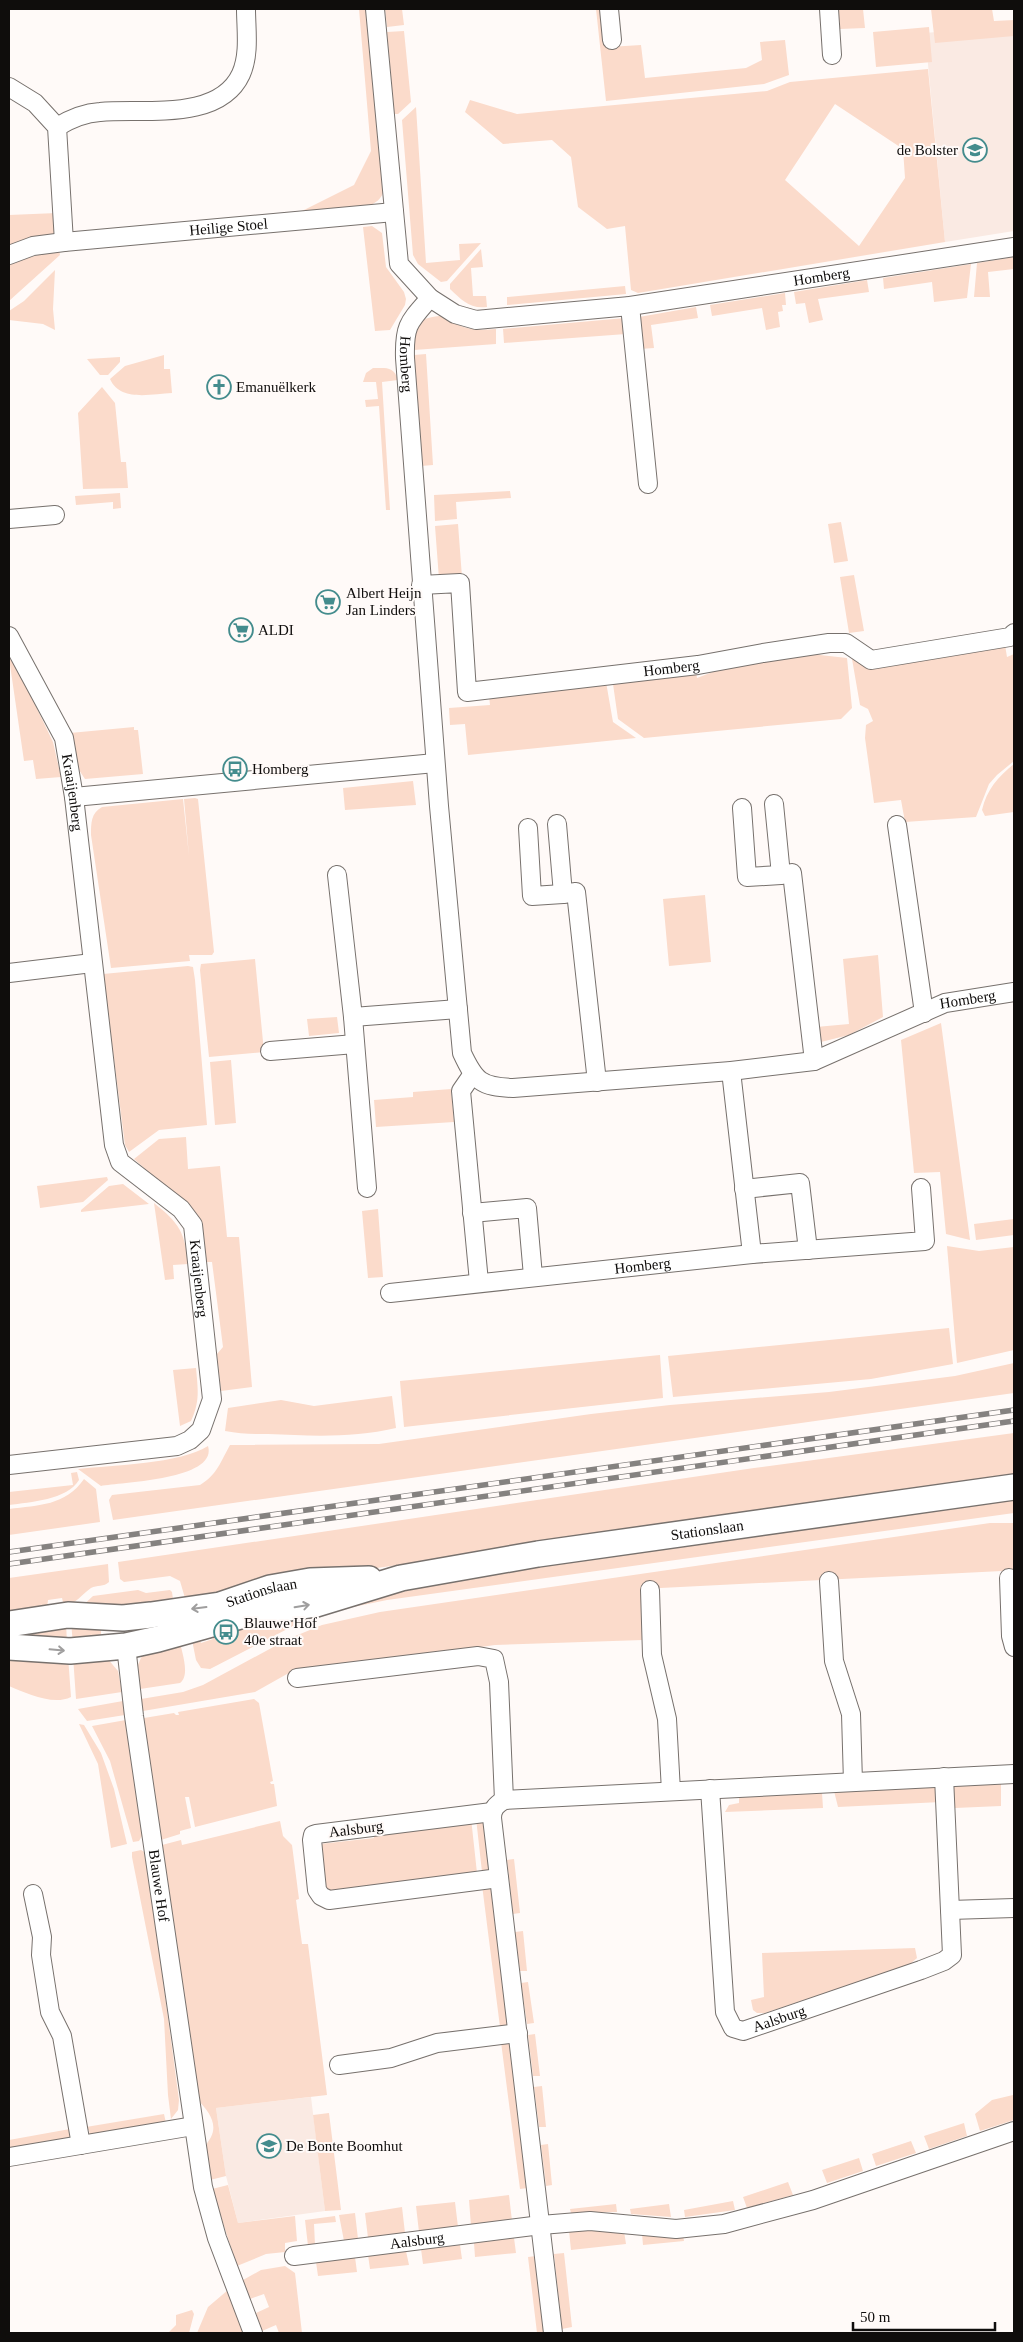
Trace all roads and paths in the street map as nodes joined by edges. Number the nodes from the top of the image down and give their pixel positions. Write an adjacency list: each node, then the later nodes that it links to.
1 (246, 9): 8 (street)
2 (375, 9): 9 (street)
3 (609, 9): 5 (street)
4 (829, 9): 6 (street)
5 (612, 40)
6 (832, 55)
7 (9, 87): 8 (street)
8 (57, 126): 10 (street)
9 (394, 212): 10 (street, Heilige Stoel); 13 (street)
10 (64, 242): 12 (street, Heilige Stoel)
11 (1014, 247): 14 (street, Homberg)
12 (9, 254)
13 (430, 298): 14 (street, Homberg); 18 (street, Homberg)
14 (630, 306): 15 (street)
15 (648, 484)
16 (54, 514): 17 (street)
17 (9, 519)
18 (421, 585): 19 (street, Homberg); 21 (street, Homberg)
19 (1014, 633)
20 (9, 636): 22 (street, Kraaijenberg)
21 (435, 763): 22 (street); 34 (street, Homberg)
22 (74, 796): 31 (street, Kraaijenberg)
23 (774, 804): 29 (street)
24 (742, 808): 29 (street)
25 (557, 824): 30 (street)
26 (897, 825): 35 (street, Homberg)
27 (528, 828): 30 (street)
28 (337, 875): 36 (street)
29 (781, 875): 39 (street)
30 (563, 894): 42 (street)
31 (92, 963): 32 (street); 52 (street, Kraaijenberg)
32 (9, 973)
33 (1014, 992): 35 (street, Homberg)
34 (458, 1009): 36 (street); 41 (street, Homberg)
35 (924, 1013): 39 (street, Homberg)
36 (353, 1017): 37 (street)
37 (355, 1044): 38 (street); 43 (street)
38 (270, 1051)
39 (814, 1061): 40 (street, Homberg)
40 (730, 1071): 42 (street, Homberg); 45 (street)
41 (472, 1075): 42 (street, Homberg); 46 (street)
42 (597, 1082)
43 (367, 1188)
44 (921, 1188): 47 (street, Homberg)
45 (744, 1189): 47 (street); 48 (street)
46 (472, 1213): 49 (street); 50 (street)
47 (808, 1250): 48 (street, Homberg)
48 (752, 1254): 49 (street, Homberg)
49 (533, 1276): 50 (street, Homberg)
50 (479, 1282): 51 (street, Homberg)
51 (390, 1293)
52 (9, 1465)
53 (1014, 1487): 54 (street, Stationslaan)
54 (401, 1578): 58 (street, Stationslaan, one-way to 58); 60 (street, Stationslaan, one-way to 54)
55 (1009, 1578): 62 (street)
56 (829, 1581): 66 (street)
57 (650, 1590): 68 (street)
58 (123, 1618): 59 (street, Stationslaan); 60 (street)
59 (9, 1624)
60 (126, 1646): 61 (street, Stationslaan, one-way to 60); 76 (street, Blauwe Hof)
61 (9, 1647)
62 (1014, 1648)
63 (297, 1678): 69 (street)
64 (1014, 1774): 65 (street, Aalsburg)
65 (944, 1777): 66 (street, Aalsburg); 73 (street, Aalsburg)
66 (854, 1782): 67 (street, Aalsburg)
67 (710, 1790): 68 (street, Aalsburg); 73 (street, Aalsburg)
68 (671, 1791): 69 (street, Aalsburg)
69 (498, 1806): 70 (street); 70 (street, Aalsburg)
70 (499, 1878): 74 (street)
71 (33, 1894): 78 (street)
72 (1014, 1908): 73 (street)
73 (950, 1910)
74 (518, 2033): 75 (street); 80 (street)
75 (339, 2065)
76 (193, 2126): 78 (street); 82 (street, Blauwe Hof)
77 (1014, 2131): 80 (street, Aalsburg)
78 (81, 2145): 79 (street)
79 (9, 2157)
80 (541, 2225): 81 (street, Aalsburg); 83 (street)
81 (294, 2256)
82 (253, 2333)
83 (553, 2333)

